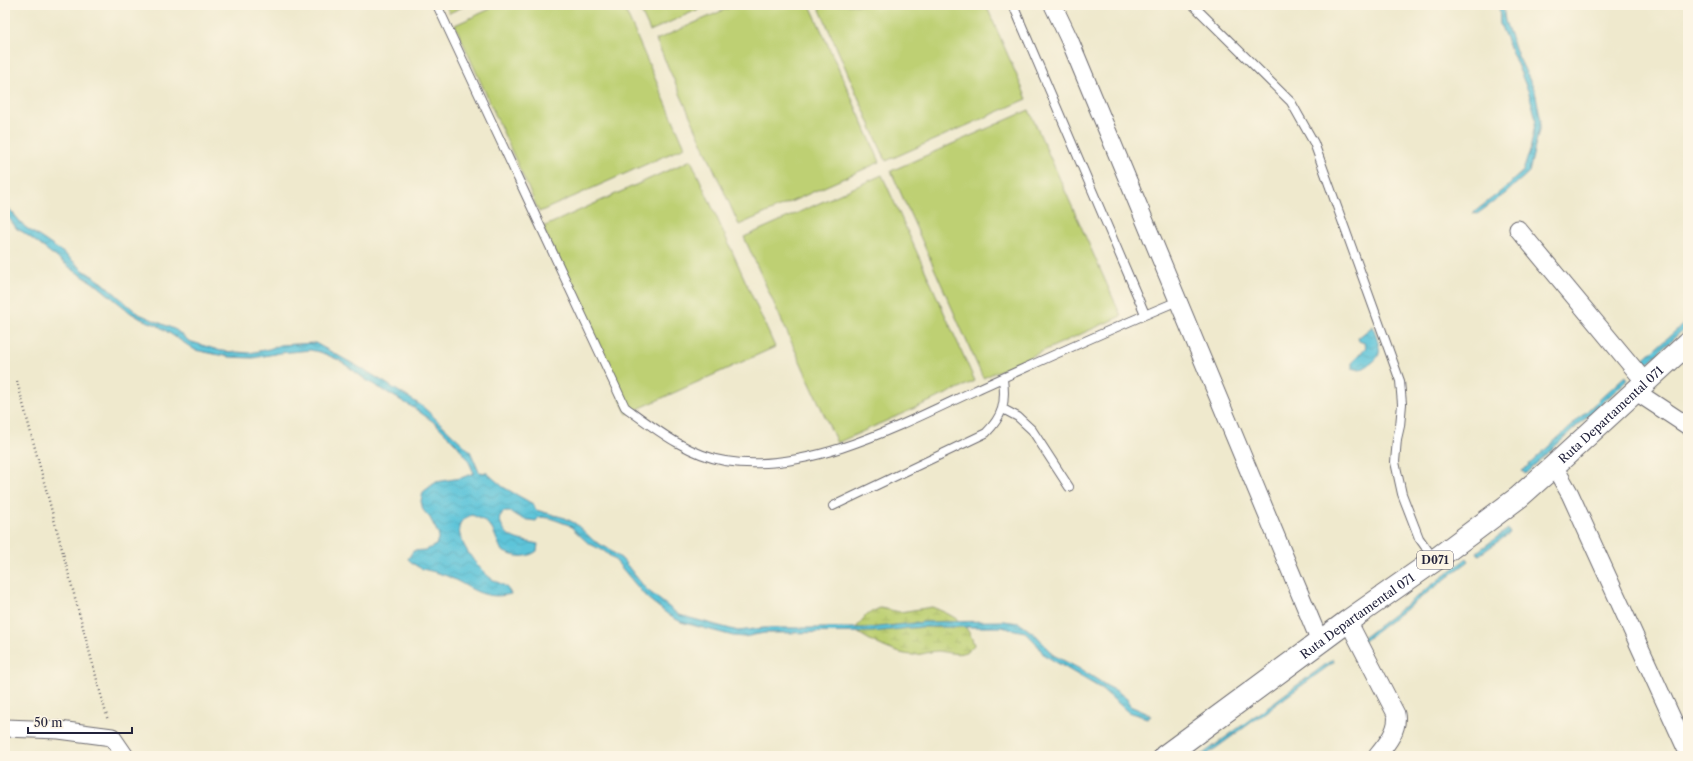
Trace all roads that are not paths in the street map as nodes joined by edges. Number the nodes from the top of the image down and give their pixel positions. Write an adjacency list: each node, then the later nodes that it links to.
1 (437, 5): 9 (lane)
2 (1013, 5): 7 (lane)
3 (1053, 5): 6 (street)
4 (1193, 5): 16 (lane)
5 (1518, 229): 10 (street)
6 (1178, 301): 7 (lane); 18 (street)
7 (1145, 314): 9 (lane)
8 (1688, 343): 10 (main road, Ruta Departamental 071 / D071)
9 (1003, 379): 11 (lane)
10 (1640, 386): 12 (street); 13 (main road, Ruta Departamental 071 / D071)
11 (1003, 409): 14 (lane); 15 (lane)
12 (1688, 426)
13 (1554, 466): 16 (main road, Ruta Departamental 071 / D071); 20 (street)
14 (1069, 487)
15 (833, 506)
16 (1435, 560): 17 (main road, Ruta Departamental 071 / D071)
17 (1348, 621): 18 (main road, Ruta Departamental 071 / D071); 23 (street)
18 (1320, 642): 22 (main road, Ruta Departamental 071 / D071)
19 (5, 728): 21 (street)
20 (1688, 753)
21 (125, 756)
22 (1165, 756)
23 (1377, 756)

